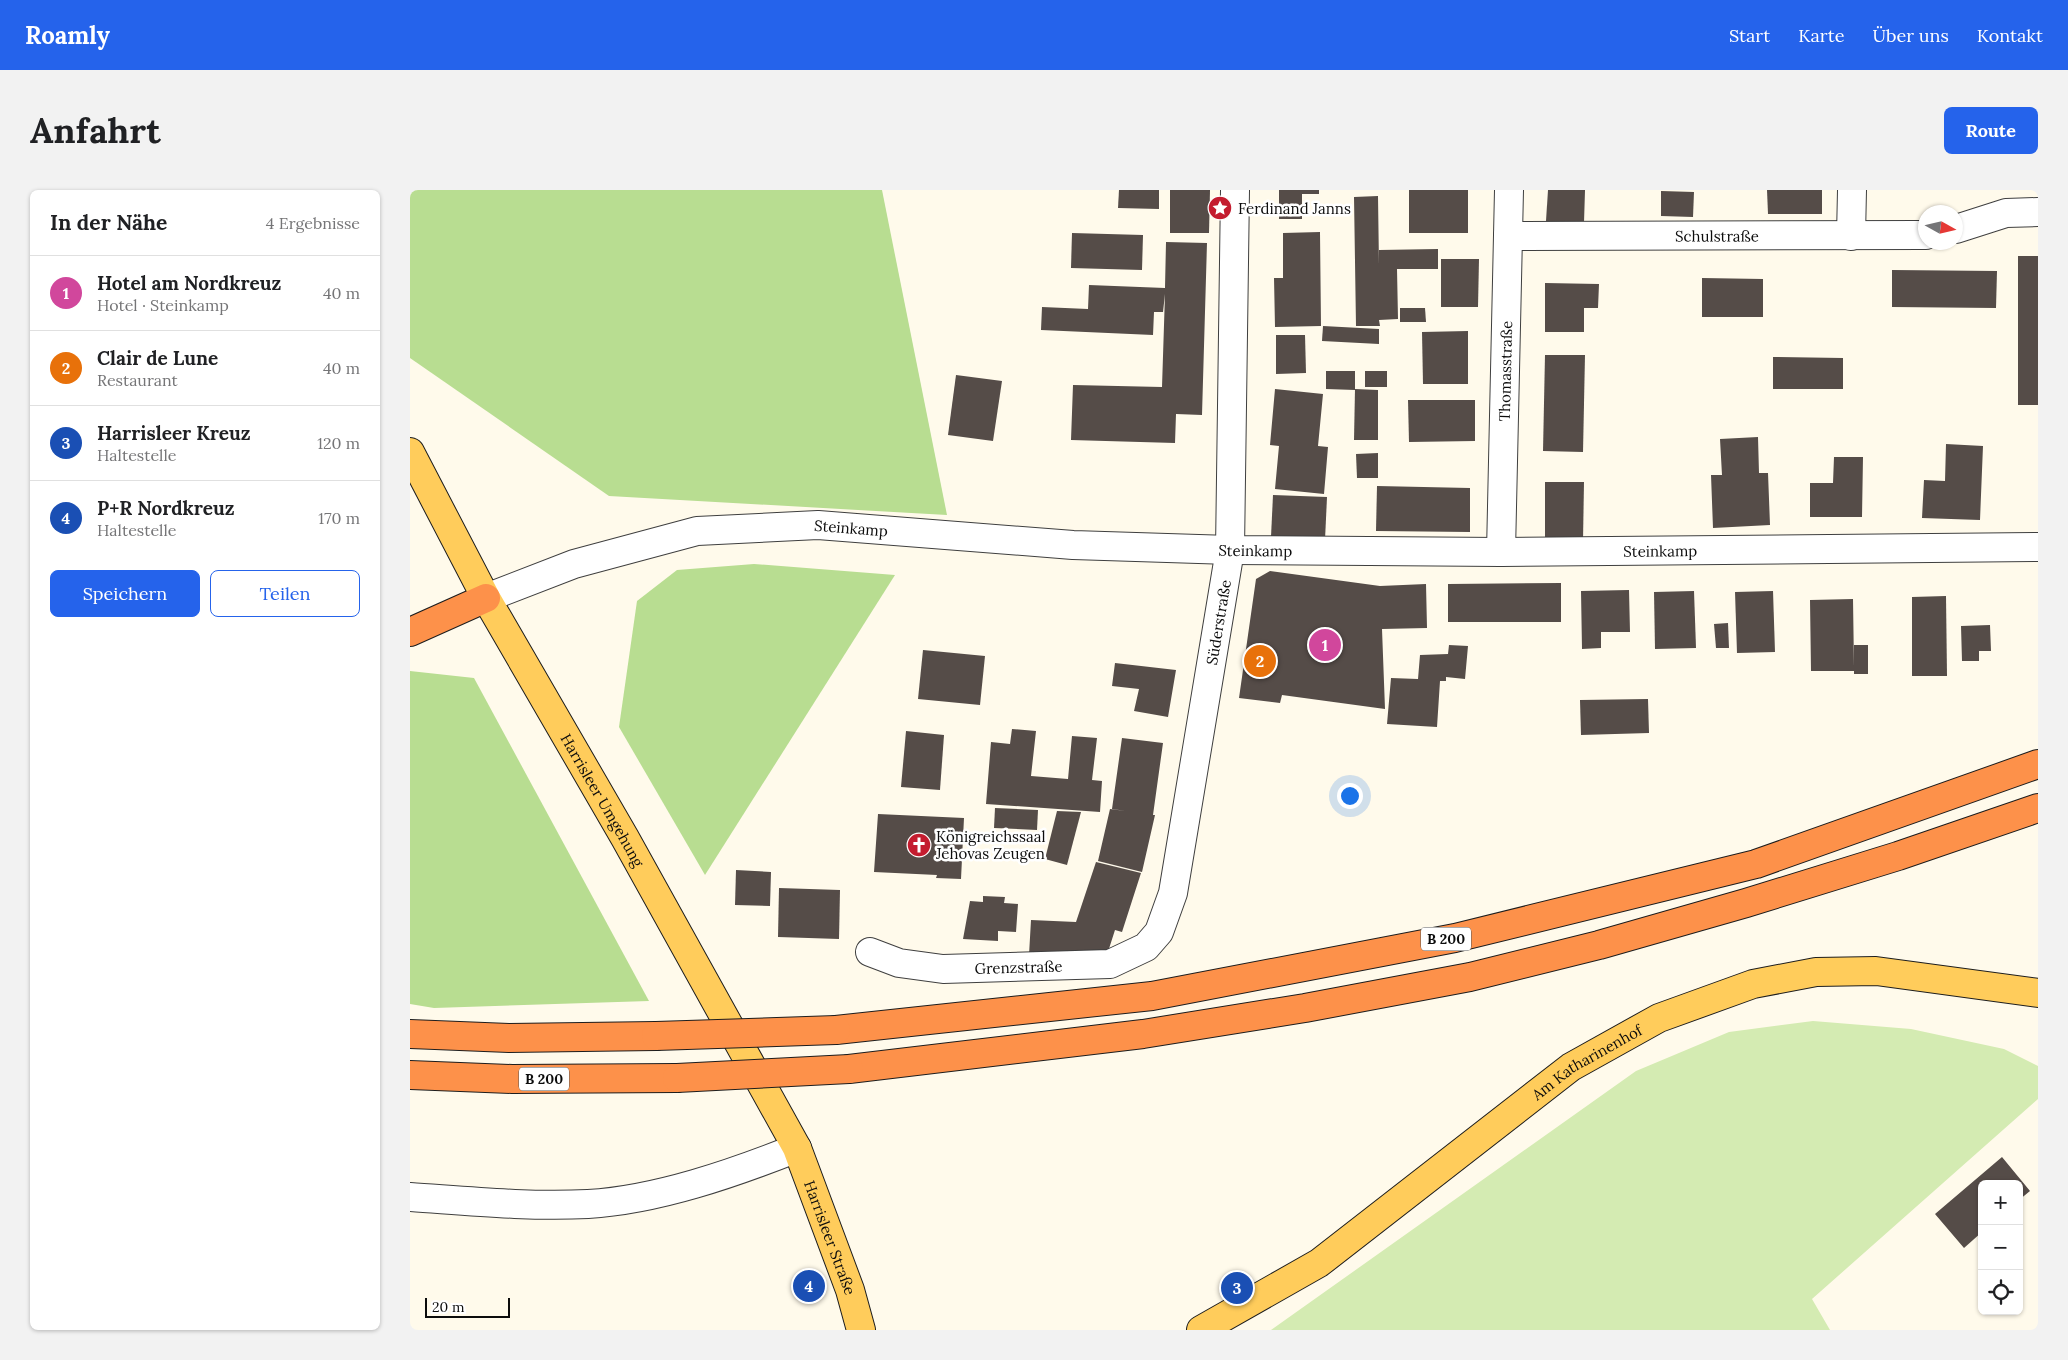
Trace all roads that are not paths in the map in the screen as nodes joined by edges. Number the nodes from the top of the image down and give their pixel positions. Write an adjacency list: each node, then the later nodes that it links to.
1 (1235, 190): 11 (street, Süderstraße)
2 (1508, 190): 7 (street, Thomasstraße)
3 (1852, 190): 8 (street)
4 (2038, 212): 5 (street)
5 (1963, 227)
6 (1918, 235): 8 (street, Schulstraße)
7 (1508, 236): 8 (street, Schulstraße); 12 (street, Thomasstraße)
8 (1852, 236)
9 (410, 452): 13 (main road, Harrisleer Umgehung)
10 (2038, 547): 12 (street, Steinkamp)
11 (1230, 550): 12 (street, Steinkamp); 13 (street, Steinkamp); 17 (street, Süderstraße)
12 (1501, 552)
13 (486, 598): 14 (highway); 22 (main road, Harrisleer Umgehung)
14 (410, 632)
15 (2038, 764): 20 (highway, B 200, bridge)
16 (2038, 808): 21 (highway, B 200, bridge)
17 (1159, 932): 18 (street, Grenzstraße)
18 (870, 952)
19 (2038, 994): 25 (main road, Am Katharinenhof)
20 (410, 1034)
21 (410, 1075)
22 (797, 1148): 23 (street); 24 (main road, Harrisleer Straße)
23 (410, 1197)
24 (861, 1330)
25 (1201, 1330)

